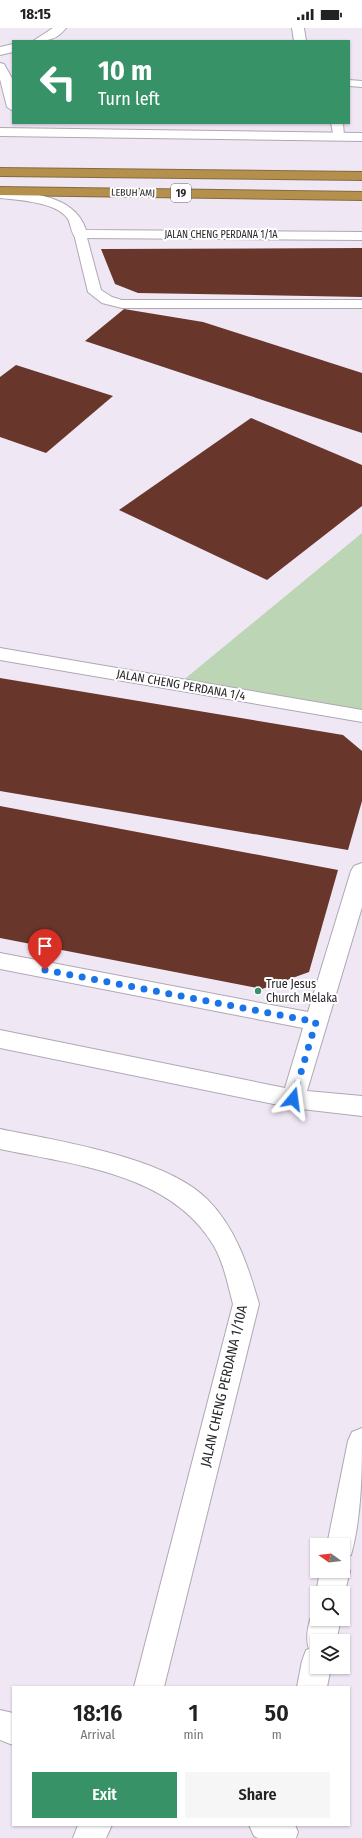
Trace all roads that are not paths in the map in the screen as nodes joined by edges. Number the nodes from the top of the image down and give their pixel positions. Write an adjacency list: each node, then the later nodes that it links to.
1 (60, 28): 3 (street)
2 (298, 28): 4 (street)
3 (42, 40)
4 (300, 40)
5 (12, 48): 6 (street)
6 (0, 51)
7 (0, 67): 8 (street)
8 (10, 82): 11 (street)
9 (350, 84): 10 (lane)
10 (362, 84)
11 (12, 99)
12 (337, 124): 15 (lane)
13 (17, 128): 14 (street); 15 (street)
14 (0, 132)
15 (338, 136): 16 (street)
16 (362, 137)
17 (0, 172): 19 (highway, LEBUH AMJ / 19)
18 (362, 172): 19 (highway)
19 (256, 175): 20 (highway, LEBUH AMJ / 19)
20 (362, 176)
21 (0, 190): 23 (highway, LEBUH AMJ / 19)
22 (0, 194): 24 (street)
23 (362, 196)
24 (80, 234): 25 (street, JALAN CHENG PERDANA 1/1A); 26 (lane)
25 (362, 236)
26 (362, 304)
27 (0, 654): 28 (street, JALAN CHENG PERDANA 1/4)
28 (362, 716)
29 (362, 871): 31 (street)
30 (0, 961): 31 (street)
31 (316, 1022): 33 (street)
32 (0, 1039): 33 (street)
33 (293, 1099): 34 (street)
34 (362, 1106)
35 (0, 1139): 39 (street, JALAN CHENG PERDANA 1/10A)
36 (362, 1442): 37 (street)
37 (342, 1538)
38 (314, 1674): 40 (street)
39 (149, 1686)
40 (312, 1686)
41 (0, 1725): 42 (street)
42 (12, 1729)
43 (95, 1826): 44 (street)
44 (89, 1838)

